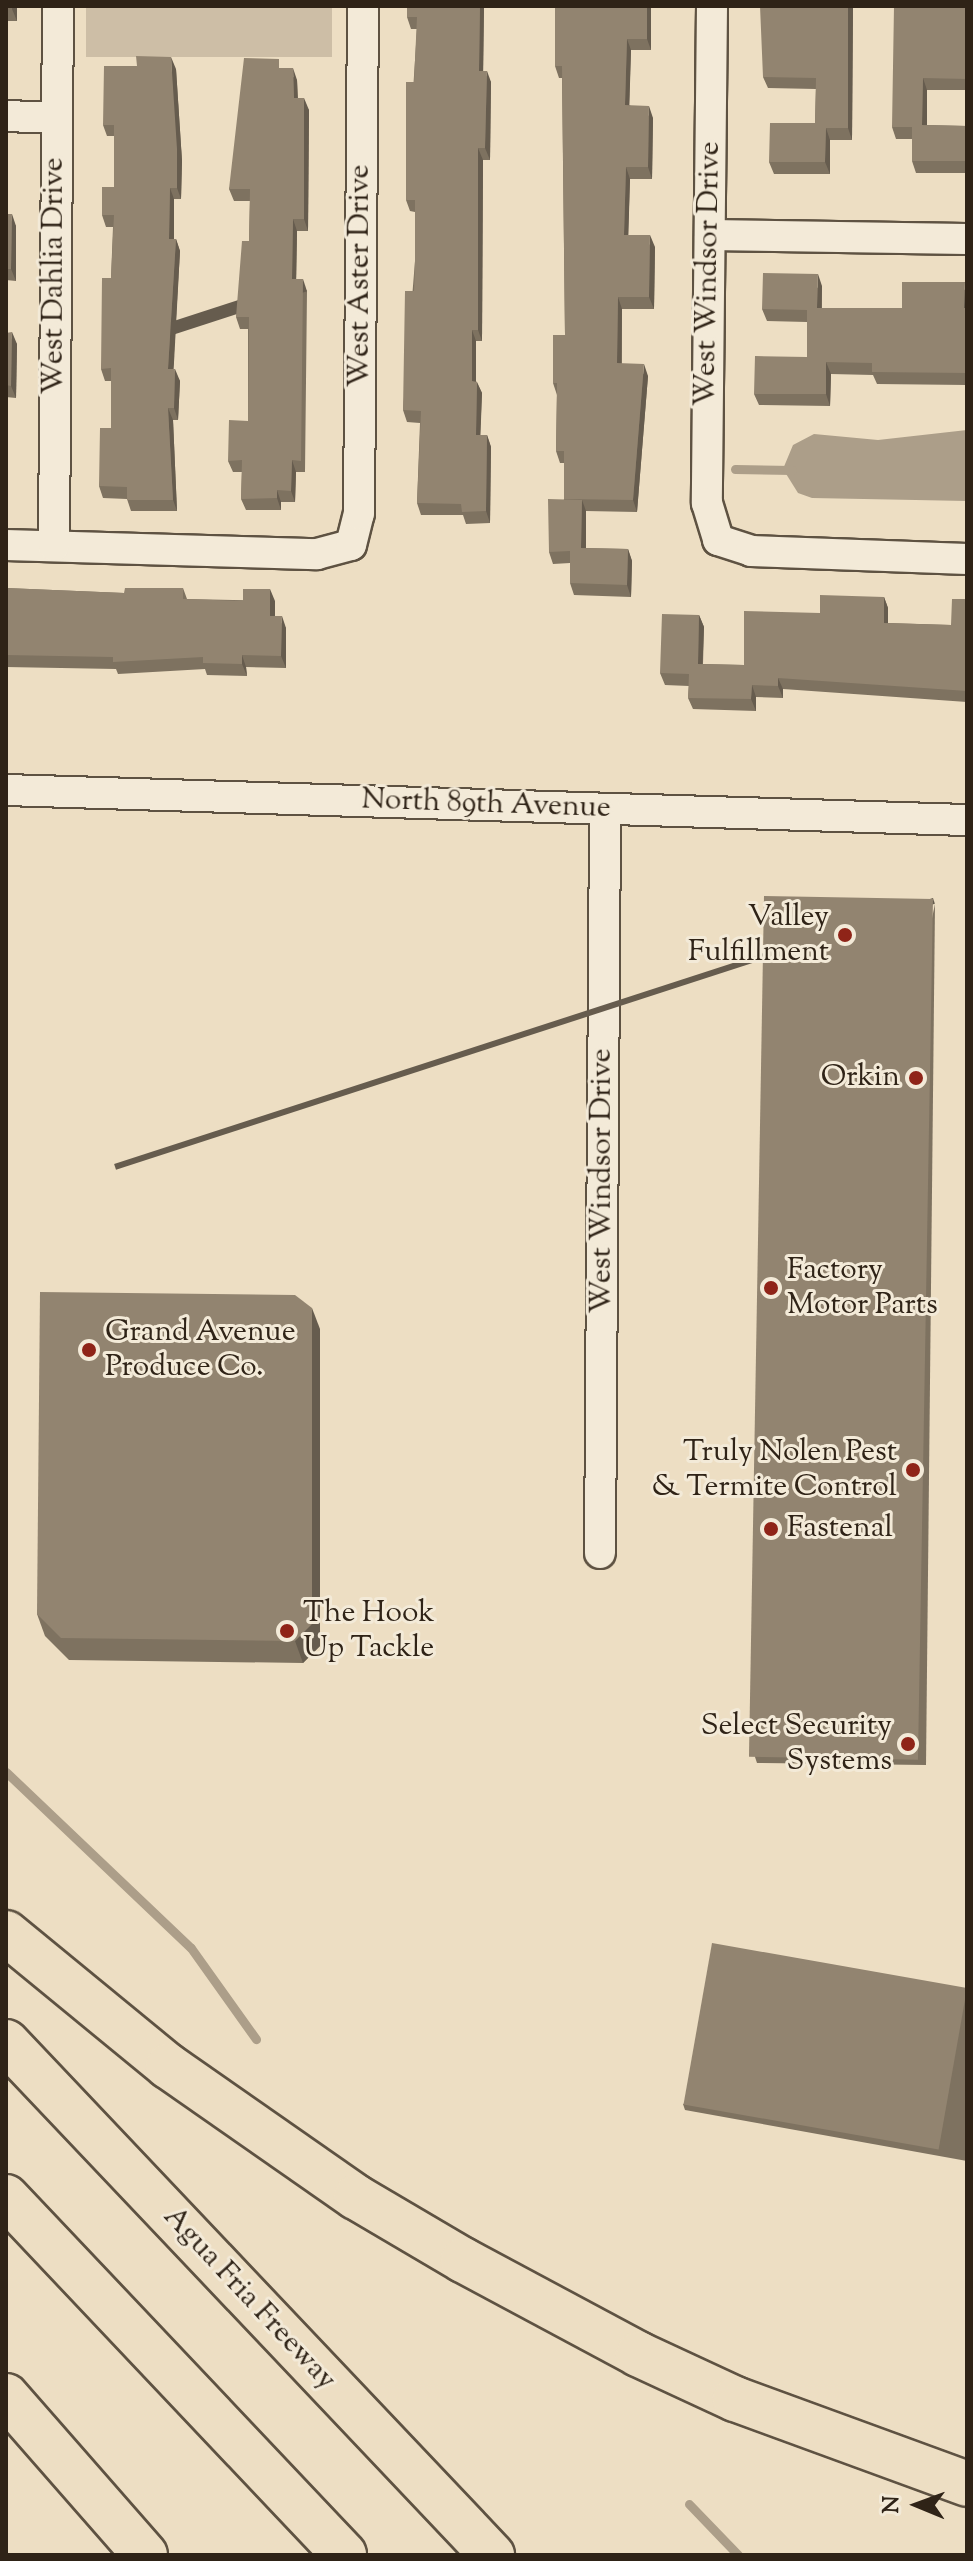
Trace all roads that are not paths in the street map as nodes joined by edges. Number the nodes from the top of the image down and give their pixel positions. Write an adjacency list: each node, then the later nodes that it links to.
1 (58, 6): 5 (street, West Dahlia Drive)
2 (363, 6): 9 (street, West Aster Drive)
3 (712, 6): 6 (street, West Windsor Drive)
4 (6, 116): 5 (street)
5 (57, 118): 9 (street, West Dahlia Drive)
6 (710, 235): 7 (street); 10 (street, West Windsor Drive)
7 (967, 239)
8 (6, 545): 9 (street)
9 (54, 546)
10 (967, 559)
11 (6, 790): 12 (street, North 89th Avenue)
12 (605, 809): 13 (street, North 89th Avenue); 14 (street, West Windsor Drive)
13 (967, 820)
14 (600, 1553)
15 (6, 1933): 19 (highway)
16 (6, 2042): 22 (highway, Agua Fria Freeway)
17 (6, 2197): 21 (highway)
18 (6, 2396): 20 (highway)
19 (967, 2484)
20 (145, 2555)
21 (344, 2555)
22 (492, 2555)

